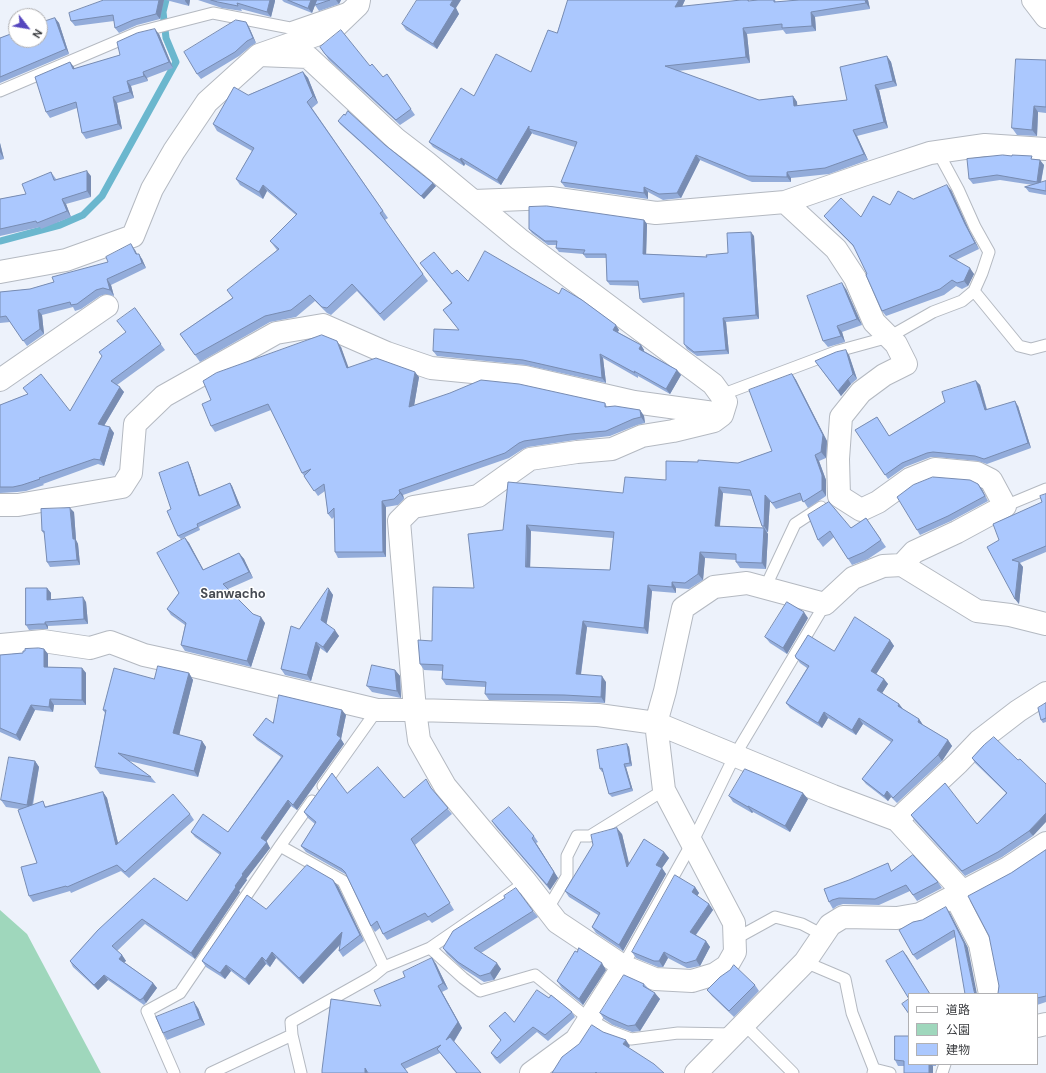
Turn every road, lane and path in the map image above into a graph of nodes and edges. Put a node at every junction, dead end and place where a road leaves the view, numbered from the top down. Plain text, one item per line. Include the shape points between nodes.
1 (1033, 0) edge
2 (358, 2) edge
3 (1046, 17) edge
4 (259, 55) junction
5 (0, 91) edge
6 (1046, 149) edge
7 (938, 152) junction
8 (474, 201) junction
9 (785, 202) junction
10 (0, 272) edge
11 (974, 291) junction
12 (107, 306) dead end
13 (889, 337) junction
14 (1046, 345) edge
15 (0, 380) edge
16 (721, 405) junction
17 (1046, 489) edge
18 (839, 496) junction
19 (0, 505) edge
20 (1005, 506) junction
21 (902, 565) junction
22 (765, 588) junction
23 (825, 604) junction
24 (1046, 624) edge
25 (0, 646) edge
26 (1046, 693) edge
27 (377, 710) junction
28 (415, 710) junction
29 (656, 723) junction
30 (735, 755) junction
31 (664, 790) junction
32 (897, 820) junction
33 (1046, 842) edge
34 (692, 843) junction
35 (280, 846) junction
36 (526, 882) junction
37 (959, 894) junction
38 (548, 910) junction
39 (823, 935) junction
40 (735, 939) junction
41 (430, 948) junction
42 (805, 962) junction
43 (623, 966) junction
44 (384, 967) junction
45 (990, 993) edge
46 (589, 1019) junction
47 (739, 1029) junction
48 (292, 1035) junction
49 (873, 1071) edge
50 (174, 1073) edge
51 (211, 1073) edge
52 (301, 1073) edge
53 (531, 1073) edge
54 (696, 1073) edge
55 (793, 1073) edge
56 (890, 1073) edge

1 - 3 street
2 - 4 street via 333,29
2 - 5 lane via 290,28 213,14 139,32
4 - 8 street via 308,57 396,139
4 - 10 street via 206,102 152,189 132,236 66,260
6 - 7 street via 985,145
7 - 9 street
7 - 11 lane via 958,189 974,227 989,252
8 - 9 street via 551,198 656,213
8 - 16 street via 519,239 713,384
9 - 13 street via 836,249 854,278 874,322
11 - 13 lane via 962,301 933,312
11 - 14 lane via 1019,346 1031,349
12 - 15 street
13 - 16 lane via 838,351
13 - 18 street via 896,344 906,364 884,375 861,392 840,417
16 - 19 street via 634,402 525,377 431,368 387,353 323,325 276,333 164,396 135,424 131,473 122,487 18,505
16 - 28 street via 714,421 642,436 612,449 530,459 478,496 413,507 399,521
17 - 20 lane
18 - 20 street via 861,510 878,502 910,479 935,469 977,473 991,480
18 - 22 lane via 795,524
20 - 21 street via 914,552
21 - 23 street via 882,566 853,578
21 - 24 street via 977,611 1010,615
22 - 23 street
22 - 29 street via 747,583 714,587 683,608
23 - 30 lane
25 - 27 street via 43,641 90,648 110,642 144,655
26 - 32 street via 1018,710 979,741
27 - 28 street
27 - 35 lane
28 - 29 street via 598,715
28 - 36 street via 419,740 445,786
29 - 30 street
29 - 31 street
30 - 32 street
30 - 34 lane
31 - 34 street
31 - 38 lane via 590,836 577,836 567,856 566,876
32 - 37 street
33 - 37 street via 1008,868
34 - 40 street via 734,923
34 - 43 lane
35 - 44 lane via 343,881
35 - 50 lane via 180,993 147,1011
36 - 38 street
36 - 41 lane
37 - 39 street via 920,914 897,918 842,916 830,925
37 - 45 street via 980,944
38 - 43 street via 557,922
39 - 40 lane via 802,924 775,917
39 - 42 street
40 - 43 street via 735,952 727,966 715,974 692,981 655,979
41 - 44 lane
41 - 46 lane via 480,991 535,976
42 - 47 street
42 - 49 lane via 846,979 852,1012
43 - 46 street
44 - 48 lane via 373,976 291,1022
46 - 47 lane via 631,1039
46 - 53 street via 576,1040
47 - 54 street
47 - 55 lane
48 - 51 lane
48 - 52 lane
49 - 56 lane

